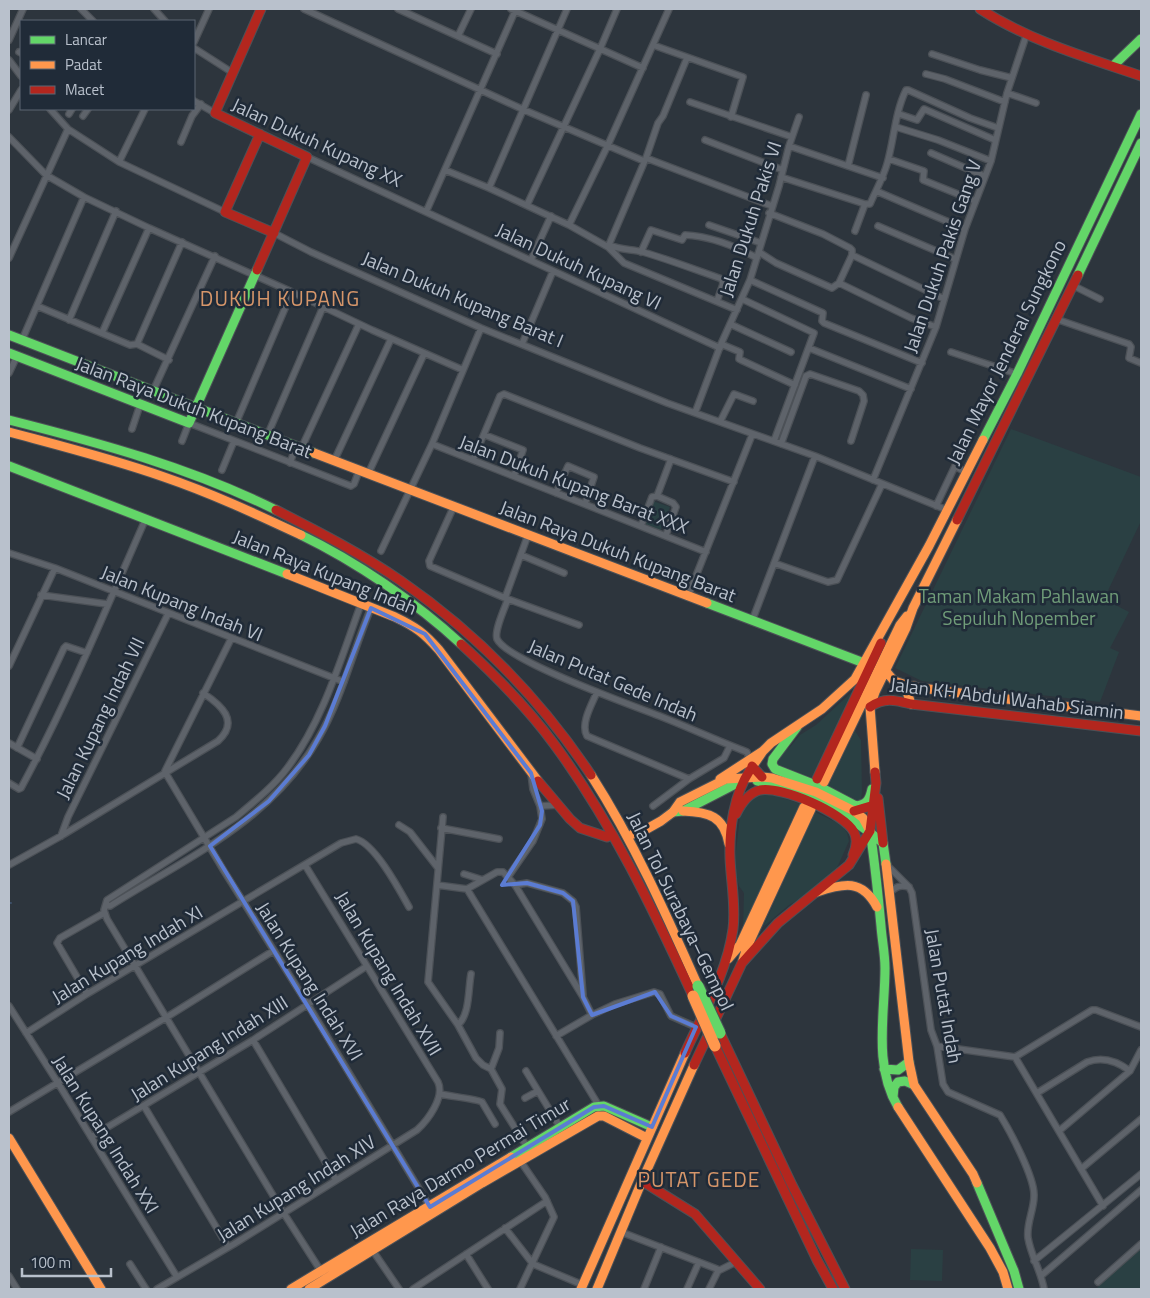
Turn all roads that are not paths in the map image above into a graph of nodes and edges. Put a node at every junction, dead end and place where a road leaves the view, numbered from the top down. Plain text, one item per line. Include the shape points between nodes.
1 (23, 9) edge
2 (81, 9) edge
3 (209, 9) edge
4 (261, 9) edge
5 (304, 9) edge
6 (398, 9) edge
7 (471, 9) edge
8 (514, 9) edge
9 (567, 9) edge
10 (617, 9) edge
11 (669, 9) edge
12 (980, 9) edge
13 (89, 20) edge
14 (18, 27) edge
15 (558, 29) junction
16 (458, 36) junction
17 (1026, 36) junction
18 (1141, 39) edge
19 (9, 40) edge
20 (195, 40) edge
21 (653, 45) junction
22 (600, 48) junction
23 (195, 49) edge
24 (497, 54) junction
25 (932, 54) dead end
26 (687, 58) junction
27 (9, 60) edge
28 (1113, 66) junction
29 (643, 68) junction
30 (233, 73) junction
31 (926, 74) dead end
32 (20, 75) edge
33 (1141, 76) edge
34 (1012, 78) junction
35 (480, 90) junction
36 (20, 92) edge
37 (1007, 93) junction
38 (866, 96) dead end
39 (195, 101) edge
40 (690, 102) dead end
41 (1005, 102) junction
42 (1036, 103) dead end
43 (201, 104) junction
44 (522, 109) junction
45 (9, 110) edge
46 (51, 110) edge
47 (87, 110) edge
48 (143, 110) edge
49 (215, 113) junction
50 (899, 114) junction
51 (1141, 114) edge
52 (84, 116) dead end
53 (731, 117) junction
54 (799, 117) dead end
55 (564, 127) junction
56 (896, 127) junction
57 (998, 128) junction
58 (68, 129) junction
59 (260, 134) junction
60 (792, 137) junction
61 (705, 140) dead end
62 (995, 140) junction
63 (10, 141) edge
64 (181, 142) dead end
65 (1141, 142) edge
66 (789, 146) junction
67 (607, 147) junction
68 (931, 153) dead end
69 (307, 157) junction
70 (889, 159) junction
71 (645, 160) junction
72 (991, 161) junction
73 (119, 162) junction
74 (848, 166) junction
75 (445, 170) junction
76 (783, 170) junction
77 (46, 175) junction
78 (984, 176) junction
79 (781, 177) junction
80 (883, 178) junction
81 (489, 188) junction
82 (876, 191) junction
83 (84, 197) junction
84 (975, 201) junction
85 (865, 204) junction
86 (527, 205) junction
87 (772, 206) junction
88 (116, 212) junction
89 (225, 212) junction
90 (426, 212) junction
91 (770, 213) junction
92 (551, 216) junction
93 (569, 225) junction
94 (709, 225) dead end
95 (878, 226) dead end
96 (149, 228) junction
97 (965, 229) junction
98 (855, 231) dead end
99 (274, 234) junction
100 (182, 242) junction
101 (761, 243) junction
102 (608, 246) junction
103 (641, 252) junction
104 (852, 252) junction
105 (758, 255) junction
106 (215, 256) junction
107 (9, 258) edge
108 (955, 259) junction
109 (531, 260) junction
110 (553, 271) junction
111 (256, 276) junction
112 (750, 280) junction
113 (839, 284) junction
114 (1072, 285) junction
115 (292, 292) junction
116 (742, 299) junction
117 (944, 299) junction
118 (1100, 299) dead end
119 (717, 301) junction
120 (37, 306) junction
121 (323, 307) junction
122 (737, 310) junction
123 (1056, 319) junction
124 (69, 320) junction
125 (359, 324) junction
126 (730, 324) junction
127 (936, 327) junction
128 (481, 328) junction
129 (102, 333) junction
130 (9, 335) edge
131 (392, 339) junction
132 (22, 340) junction
133 (137, 344) junction
134 (522, 344) junction
135 (720, 346) junction
136 (809, 348) junction
137 (791, 352) dead end
138 (951, 352) dead end
139 (424, 354) junction
140 (13, 355) edge
141 (169, 360) junction
142 (922, 363) junction
143 (1141, 363) edge
144 (463, 370) junction
145 (9, 372) edge
146 (104, 373) junction
147 (1021, 375) junction
148 (795, 385) junction
149 (97, 388) junction
150 (911, 389) junction
151 (153, 391) junction
152 (753, 401) dead end
153 (140, 405) junction
154 (196, 407) junction
155 (695, 413) junction
156 (9, 420) edge
157 (189, 422) junction
158 (720, 422) junction
159 (236, 423) junction
160 (132, 429) dead end
161 (9, 432) edge
162 (485, 435) junction
163 (752, 435) junction
164 (267, 436) junction
165 (182, 441) dead end
166 (234, 441) junction
167 (774, 441) junction
168 (851, 441) dead end
169 (432, 444) junction
170 (781, 444) junction
171 (298, 448) junction
172 (815, 456) junction
173 (671, 459) junction
174 (473, 460) junction
175 (334, 461) junction
176 (290, 463) junction
177 (9, 466) edge
178 (222, 470) dead end
179 (364, 472) junction
180 (967, 472) junction
181 (514, 476) junction
182 (873, 480) junction
183 (734, 482) junction
184 (882, 484) junction
185 (410, 489) junction
186 (556, 492) junction
187 (657, 496) junction
188 (585, 504) junction
189 (454, 506) junction
190 (936, 506) junction
191 (947, 510) junction
192 (146, 518) junction
193 (641, 526) junction
194 (528, 535) junction
195 (666, 536) junction
196 (381, 551) dead end
197 (706, 552) junction
198 (9, 553) edge
199 (521, 555) junction
200 (774, 563) junction
201 (55, 568) junction
202 (564, 573) dead end
203 (114, 592) junction
204 (42, 596) junction
205 (688, 596) junction
206 (506, 598) junction
207 (107, 604) junction
208 (897, 604) junction
209 (366, 606) junction
210 (913, 608) junction
211 (168, 614) junction
212 (752, 621) junction
213 (579, 625) dead end
214 (231, 639) junction
215 (87, 653) junction
216 (864, 663) junction
217 (9, 666) edge
218 (885, 670) junction
219 (333, 678) junction
220 (344, 682) junction
221 (914, 686) junction
222 (597, 692) junction
223 (203, 693) junction
224 (911, 704) junction
225 (1059, 705) junction
226 (870, 708) junction
227 (1141, 716) edge
228 (1056, 721) junction
229 (799, 724) junction
230 (1141, 731) edge
231 (9, 743) edge
232 (730, 746) junction
233 (17, 748) junction
234 (37, 759) junction
235 (751, 762) junction
236 (874, 764) junction
237 (285, 771) junction
238 (165, 772) junction
239 (531, 773) junction
240 (762, 777) junction
241 (291, 778) junction
242 (745, 778) junction
243 (688, 779) junction
244 (9, 783) edge
245 (876, 783) junction
246 (708, 787) junction
247 (558, 805) junction
248 (874, 805) junction
249 (540, 806) junction
250 (653, 806) dead end
251 (854, 811) junction
252 (678, 812) junction
253 (442, 817) dead end
254 (733, 820) junction
255 (400, 825) dead end
256 (441, 828) junction
257 (870, 831) junction
258 (633, 834) dead end
259 (61, 836) junction
260 (607, 837) dead end
261 (205, 838) junction
262 (499, 839) dead end
263 (883, 844) junction
264 (210, 846) junction
265 (730, 857) junction
266 (173, 858) junction
267 (886, 864) junction
268 (9, 865) edge
269 (177, 865) junction
270 (305, 865) junction
271 (438, 868) junction
272 (844, 869) junction
273 (464, 874) dead end
274 (146, 875) junction
275 (508, 877) junction
276 (483, 880) junction
277 (150, 881) junction
278 (436, 885) junction
279 (515, 885) junction
280 (909, 887) junction
281 (467, 889) junction
282 (817, 892) junction
283 (889, 894) junction
284 (243, 902) junction
285 (106, 905) junction
286 (409, 907) dead end
287 (104, 912) junction
288 (881, 923) junction
289 (273, 951) junction
290 (727, 959) junction
291 (742, 963) junction
292 (134, 966) junction
293 (367, 966) junction
294 (471, 974) dead end
295 (696, 991) junction
296 (87, 994) junction
297 (583, 997) junction
298 (308, 1004) junction
299 (9, 1006) edge
300 (592, 1015) junction
301 (167, 1017) junction
302 (458, 1025) junction
303 (696, 1027) junction
304 (1141, 1027) edge
305 (26, 1033) junction
306 (500, 1034) dead end
307 (556, 1036) junction
308 (253, 1040) junction
309 (937, 1046) junction
310 (1141, 1050) edge
311 (1014, 1057) junction
312 (909, 1062) junction
313 (491, 1069) junction
314 (884, 1069) junction
315 (200, 1071) junction
316 (526, 1071) dead end
317 (1130, 1072) junction
318 (58, 1083) junction
319 (914, 1086) junction
320 (538, 1091) junction
321 (1037, 1093) junction
322 (439, 1097) junction
323 (525, 1098) dead end
324 (893, 1099) junction
325 (144, 1106) junction
326 (599, 1106) junction
327 (9, 1112) edge
328 (1141, 1119) edge
329 (496, 1124) dead end
330 (560, 1127) junction
331 (1059, 1131) junction
332 (649, 1132) junction
333 (91, 1137) junction
334 (9, 1138) edge
335 (392, 1146) junction
336 (528, 1147) junction
337 (518, 1157) junction
338 (1081, 1169) junction
339 (1141, 1174) edge
340 (336, 1180) junction
341 (642, 1181) junction
342 (1141, 1190) edge
343 (547, 1201) junction
344 (1103, 1206) junction
345 (432, 1210) junction
346 (283, 1212) junction
347 (505, 1228) junction
348 (621, 1232) junction
349 (1141, 1244) edge
350 (228, 1247) junction
351 (661, 1247) junction
352 (368, 1250) junction
353 (466, 1254) junction
354 (1034, 1261) junction
355 (700, 1262) junction
356 (736, 1262) junction
357 (130, 1264) dead end
358 (533, 1264) junction
359 (718, 1271) junction
360 (323, 1275) junction
361 (1042, 1275) junction
362 (9, 1276) edge
363 (177, 1277) junction
364 (423, 1282) junction
365 (1098, 1282) dead end
366 (582, 1287) edge
367 (842, 1288) edge
368 (17, 1289) edge
369 (101, 1289) edge
370 (146, 1289) edge
371 (157, 1289) edge
372 (291, 1289) edge
373 (309, 1289) edge
374 (399, 1289) edge
375 (413, 1289) edge
376 (428, 1289) edge
377 (488, 1289) edge
378 (520, 1289) edge
379 (597, 1289) edge
380 (644, 1289) edge
381 (687, 1289) edge
382 (709, 1289) edge
383 (760, 1289) edge
384 (1008, 1289) edge
385 (1019, 1289) edge
386 (1044, 1289) edge

1 - 14 street
2 - 13 street
3 - 20 street
4 - 30 main road, Jalan Dukuh Kupang XX
5 - 35 street
6 - 16 street
7 - 16 street
8 - 15 street
8 - 24 street
9 - 15 street
10 - 22 street
11 - 21 street
12 - 17 main road
14 - 19 street
15 - 22 street
15 - 44 street
16 - 24 street
17 - 28 main road
17 - 34 street, Jalan Dukuh Pakis Gang V
18 - 28 main road
21 - 26 street
21 - 29 street
22 - 29 street
22 - 55 street
23 - 30 street
24 - 35 street
25 - 34 street
26 - 53 street via 743,78
26 - 71 street
27 - 32 street
28 - 33 main road
29 - 67 street
30 - 49 main road, Jalan Dukuh Kupang XX
31 - 41 street
34 - 37 street, Jalan Dukuh Pakis Gang V
35 - 44 street
35 - 75 street
36 - 45 street
37 - 41 street, Jalan Dukuh Pakis Gang V
37 - 42 street
38 - 74 street
39 - 43 street
40 - 53 street
41 - 57 street, Jalan Dukuh Pakis Gang V
43 - 49 street
43 - 64 street
44 - 55 street
44 - 81 street
46 - 58 street, Jalan Dukuh Kupang Barat I
47 - 52 street
48 - 73 street
49 - 59 main road, Jalan Dukuh Kupang XX
50 - 56 street
50 - 57 street via 906,90
50 - 62 street via 917,120 924,109
51 - 147 main road, Jalan Mayor Jenderal Sungkono
53 - 60 street
54 - 60 street, Jalan Dukuh Pakis VI
55 - 67 street
55 - 86 street
56 - 70 street
56 - 72 street
57 - 62 street, Jalan Dukuh Pakis Gang V
58 - 73 street, Jalan Dukuh Kupang Barat I
58 - 77 street
59 - 69 main road, Jalan Dukuh Kupang XX
59 - 89 main road
60 - 66 street, Jalan Dukuh Pakis VI
61 - 76 street
62 - 72 street, Jalan Dukuh Pakis Gang V
63 - 77 street
65 - 114 main road, Jalan Mayor Jenderal Sungkono
66 - 74 street
66 - 76 street, Jalan Dukuh Pakis VI
67 - 71 street
67 - 93 street
68 - 78 street
69 - 90 street, Jalan Dukuh Kupang XX
69 - 99 main road
70 - 80 street
70 - 84 street via 924,171 923,180
71 - 87 street
71 - 102 street
72 - 78 street, Jalan Dukuh Pakis Gang V
73 - 89 street, Jalan Dukuh Kupang Barat I
74 - 80 street
75 - 81 street
75 - 90 street
76 - 79 street, Jalan Dukuh Pakis VI
77 - 83 street
77 - 107 street
78 - 84 street, Jalan Dukuh Pakis Gang V
79 - 85 street
79 - 87 street, Jalan Dukuh Pakis VI
80 - 82 street
81 - 86 street
82 - 85 street via 870,204
82 - 97 street
83 - 88 street
83 - 120 street
84 - 97 street, Jalan Dukuh Pakis Gang V
85 - 98 street
86 - 92 street
87 - 91 street, Jalan Dukuh Pakis VI
88 - 96 street
88 - 124 street
89 - 99 main road, Jalan Dukuh Kupang Barat I
90 - 109 street, Jalan Dukuh Kupang VI
91 - 101 street, Jalan Dukuh Pakis VI
91 - 104 street via 823,234
92 - 93 street
92 - 109 street
93 - 102 street
94 - 101 street
95 - 108 street
96 - 100 street
96 - 129 street
97 - 108 street, Jalan Dukuh Pakis Gang V
99 - 111 main road
99 - 128 street, Jalan Dukuh Kupang Barat I
100 - 106 street
100 - 133 street
101 - 105 street, Jalan Dukuh Pakis VI
102 - 103 street
102 - 119 street via 624,263
103 - 105 street via 651,230 682,240 685,235 702,236
103 - 119 street via 722,280
104 - 113 street
104 - 117 street
105 - 112 street, Jalan Dukuh Pakis VI
105 - 113 street via 832,288
106 - 111 street
106 - 141 street
108 - 117 street, Jalan Dukuh Pakis Gang V
109 - 110 street, Jalan Dukuh Kupang VI
110 - 134 street
110 - 135 street, Jalan Dukuh Kupang VI
111 - 115 street
111 - 154 main road
112 - 116 street, Jalan Dukuh Pakis VI
112 - 142 street via 824,314 822,322
113 - 127 street
114 - 118 street
114 - 123 main road, Jalan Mayor Jenderal Sungkono
115 - 121 street
115 - 159 street
116 - 122 street, Jalan Dukuh Pakis VI
116 - 136 street via 813,332
117 - 127 street, Jalan Dukuh Pakis Gang V
119 - 122 street
120 - 124 street
120 - 132 street
121 - 125 street
121 - 164 street
122 - 126 street, Jalan Dukuh Pakis VI
123 - 143 street via 1130,344 1130,358
123 - 147 main road, Jalan Mayor Jenderal Sungkono
124 - 129 street
125 - 131 street
125 - 171 street
126 - 135 street, Jalan Dukuh Pakis VI
126 - 137 street
127 - 142 street, Jalan Dukuh Pakis Gang V
128 - 134 street, Jalan Dukuh Kupang Barat I
128 - 144 street
129 - 133 street
130 - 132 main road, Jalan Raya Dukuh Kupang Barat
131 - 139 street
131 - 175 street
132 - 146 main road, Jalan Raya Dukuh Kupang Barat
133 - 141 street
134 - 155 street, Jalan Dukuh Kupang Barat I
135 - 148 street, Jalan Dukuh Kupang VI via 740,352 739,359
135 - 155 street, Jalan Dukuh Pakis VI
136 - 148 street
136 - 150 street
138 - 147 street
139 - 144 street
139 - 179 street
140 - 145 street
140 - 149 main road, Jalan Raya Dukuh Kupang Barat
141 - 151 street
142 - 150 street, Jalan Dukuh Pakis Gang V
144 - 169 street
146 - 149 main road
146 - 151 main road, Jalan Raya Dukuh Kupang Barat
147 - 180 main road, Jalan Mayor Jenderal Sungkono
147 - 210 main road, Jalan Mayor Jenderal Sungkono
148 - 167 street
149 - 153 main road, Jalan Raya Dukuh Kupang Barat
150 - 182 street, Jalan Dukuh Pakis Gang V
151 - 154 main road, Jalan Raya Dukuh Kupang Barat
152 - 158 street via 734,394
153 - 157 main road, Jalan Raya Dukuh Kupang Barat
153 - 160 street
154 - 157 main road
154 - 159 main road, Jalan Raya Dukuh Kupang Barat
155 - 158 street, Jalan Dukuh Kupang Barat I
156 - 295 main road, Jalan Tol Surabaya–Gempol via 100,443 232,490 311,526 356,551 453,620 529,694 580,760 639,857
157 - 165 street
157 - 166 street, Jalan Raya Dukuh Kupang Barat
158 - 163 street, Jalan Dukuh Kupang Barat I
159 - 164 main road, Jalan Raya Dukuh Kupang Barat
161 - 295 main road, Jalan Tol Surabaya–Gempol via 118,461 227,499 355,564 452,634 531,714 571,767 612,833
162 - 173 street via 500,396 504,394
162 - 174 street
162 - 181 street via 523,450
163 - 167 street, Jalan Dukuh Kupang Barat I
163 - 183 street
164 - 171 main road, Jalan Raya Dukuh Kupang Barat
166 - 176 street, Jalan Raya Dukuh Kupang Barat
166 - 178 street
167 - 170 street, Jalan Dukuh Kupang Barat I
168 - 170 street via 864,402 863,395 810,374 806,376
169 - 174 street, Jalan Dukuh Kupang Barat XXX
169 - 185 street
170 - 172 street, Jalan Dukuh Kupang Barat I
171 - 175 main road, Jalan Raya Dukuh Kupang Barat
171 - 176 street
172 - 182 street, Jalan Dukuh Kupang Barat I
172 - 200 street
173 - 183 street
173 - 187 street
174 - 181 street, Jalan Dukuh Kupang Barat XXX
175 - 179 main road, Jalan Raya Dukuh Kupang Barat
176 - 179 street, Jalan Raya Dukuh Kupang Barat via 351,486
177 - 192 main road, Jalan Raya Kupang Indah
179 - 185 main road, Jalan Raya Dukuh Kupang Barat
180 - 190 street via 955,466
180 - 191 main road, Jalan Mayor Jenderal Sungkono
181 - 186 street, Jalan Dukuh Kupang Barat XXX
182 - 184 street, Jalan Dukuh Kupang Barat I
183 - 197 street
184 - 190 street, Jalan Dukuh Kupang Barat I
184 - 200 street via 838,580 828,582
185 - 189 main road, Jalan Raya Dukuh Kupang Barat
185 - 196 street
186 - 188 street, Jalan Dukuh Kupang Barat XXX
186 - 188 street via 568,466 594,477
187 - 193 street via 652,497
187 - 195 street via 676,507
188 - 193 street, Jalan Dukuh Kupang Barat XXX
189 - 194 main road, Jalan Raya Dukuh Kupang Barat
189 - 206 street via 429,561 430,566
190 - 191 street, Jalan Dukuh Kupang Barat I
191 - 208 main road, Jalan Mayor Jenderal Sungkono
192 - 203 street
192 - 209 main road, Jalan Raya Kupang Indah
193 - 195 street, Jalan Dukuh Kupang Barat XXX
194 - 199 street, Jalan Putat Gede Indah
194 - 205 main road, Jalan Raya Dukuh Kupang Barat
195 - 197 street, Jalan Dukuh Kupang Barat XXX
197 - 205 street
198 - 201 street, Jalan Kupang Indah VI
199 - 202 street
199 - 206 street, Jalan Putat Gede Indah
200 - 212 street
201 - 203 street, Jalan Kupang Indah VI
201 - 204 street
203 - 207 street
203 - 211 street, Jalan Kupang Indah VI
204 - 207 street
204 - 217 street
205 - 212 main road, Jalan Raya Dukuh Kupang Barat
206 - 213 street
206 - 222 street, Jalan Putat Gede Indah via 496,633 498,641 524,660
207 - 215 street
208 - 210 main road via 821,780 900,625
208 - 216 main road
209 - 219 street
209 - 220 street
209 - 239 main road, Jalan Raya Kupang Indah via 396,617 425,634
210 - 218 main road
211 - 214 street, Jalan Kupang Indah VI
211 - 259 street, Jalan Kupang Indah VII
212 - 216 main road, Jalan Raya Dukuh Kupang Barat
214 - 219 street, Jalan Kupang Indah VI
214 - 223 street
215 - 233 street via 64,648
215 - 234 street
216 - 229 main road via 847,688
218 - 221 main road, Jalan KH Abdul Wahab Siamin via 895,682
218 - 226 main road
219 - 220 street, Jalan Kupang Indah VI
219 - 237 street via 314,725
220 - 241 street via 319,738
221 - 224 main road via 908,695
221 - 225 main road, Jalan KH Abdul Wahab Siamin
222 - 232 street, Jalan Putat Gede Indah
222 - 243 street via 586,720 586,736
223 - 238 street
223 - 238 street via 223,708 228,724 225,733
224 - 226 main road, Jalan KH Abdul Wahab Siamin via 887,699
224 - 228 main road, Jalan KH Abdul Wahab Siamin
225 - 227 main road, Jalan KH Abdul Wahab Siamin
225 - 228 main road
226 - 236 main road
228 - 230 main road, Jalan KH Abdul Wahab Siamin
229 - 235 main road
229 - 236 main road via 773,759 773,767 779,771 860,806 871,797
231 - 233 street
232 - 235 street, Jalan Putat Gede Indah via 747,752
232 - 243 street via 724,758
233 - 234 street
234 - 244 street via 21,788
235 - 240 main road
235 - 242 main road
235 - 246 main road
236 - 245 main road
237 - 241 street
237 - 261 street via 236,817
238 - 259 street
238 - 261 street, Jalan Kupang Indah XVI
239 - 247 main road, Jalan Raya Kupang Indah
239 - 249 street
240 - 242 main road
240 - 251 main road via 810,790
241 - 264 street via 269,801
242 - 246 main road via 726,779
242 - 252 main road
242 - 254 main road via 735,803
242 - 257 main road via 813,798
243 - 250 street
245 - 248 main road
245 - 263 main road
246 - 252 main road via 680,802
247 - 249 street
247 - 260 main road, Jalan Raya Kupang Indah via 580,828
248 - 251 main road
248 - 257 main road
249 - 275 street via 542,819 537,833
251 - 257 main road via 863,818
252 - 258 main road
252 - 265 main road via 701,811 718,820 728,835
253 - 256 street
254 - 265 main road
254 - 272 main road via 747,797 762,789 779,791 810,804 839,818 854,832 855,850
255 - 271 street via 410,832
256 - 262 street
256 - 271 street
257 - 263 main road
257 - 272 main road
257 - 288 main road
259 - 268 street
261 - 264 street, Jalan Kupang Indah XVI
261 - 266 street
263 - 267 main road
264 - 269 street
264 - 284 street, Jalan Kupang Indah XVI
265 - 290 main road via 735,901
266 - 269 street
266 - 274 street
267 - 280 street
267 - 283 main road
269 - 277 street
270 - 284 street, Jalan Kupang Indah XI
270 - 286 street, Jalan Kupang Indah XI via 339,844 356,839 376,856
270 - 293 street, Jalan Kupang Indah XVII
271 - 278 street
272 - 282 main road
273 - 276 street
274 - 277 street
274 - 285 street via 107,900
275 - 276 street via 499,871
275 - 279 street
276 - 281 street
277 - 285 street via 110,906
278 - 281 street
278 - 302 street via 428,982
279 - 297 street
279 - 297 street via 527,883 563,893 573,901
280 - 283 street via 896,886
280 - 309 street, Jalan Putat Indah via 931,1030
281 - 307 street
282 - 288 main road via 836,884 860,887 872,896
282 - 291 main road via 778,923
283 - 312 main road
284 - 289 street, Jalan Kupang Indah XVI
284 - 292 street, Jalan Kupang Indah XI
285 - 287 street
287 - 292 street
287 - 296 street via 60,938 57,943
288 - 314 main road
289 - 298 street, Jalan Kupang Indah XVI
289 - 301 street
290 - 291 main road via 740,945 807,808
290 - 303 main road
291 - 341 main road
292 - 296 street, Jalan Kupang Indah XI
292 - 301 street
293 - 298 street, Jalan Kupang Indah XIII
293 - 322 street, Jalan Kupang Indah XVII via 438,1082
294 - 302 street via 466,1012
295 - 367 main road, Jalan Tol Surabaya–Gempol, bridge via 720,1033
295 - 367 main road, Jalan Tol Surabaya–Gempol, bridge via 714,1046 813,1252
296 - 305 street, Jalan Kupang Indah XI
297 - 300 street
298 - 308 street, Jalan Kupang Indah XIII
298 - 335 street, Jalan Kupang Indah XVI
299 - 305 street, Jalan Kupang Indah XXI
300 - 303 street via 655,992 660,994 671,1016
300 - 307 street
301 - 315 street
301 - 318 street
302 - 313 street via 476,1058
303 - 332 main road
304 - 311 street via 1092,1010
305 - 318 street, Jalan Kupang Indah XXI
306 - 313 street
307 - 326 street
308 - 315 street, Jalan Kupang Indah XIII
308 - 340 street
309 - 311 street
309 - 354 street, Jalan Putat Indah via 943,1084 948,1092 1000,1114 1030,1174 1035,1192 1028,1234
310 - 317 street
311 - 321 street
312 - 314 main road via 896,1072
312 - 319 main road
313 - 336 street via 502,1089 500,1104
314 - 324 main road
315 - 325 street, Jalan Kupang Indah XIII
315 - 346 street
316 - 320 street
317 - 321 street via 1113,1061 1095,1059
317 - 331 street
318 - 327 street
318 - 333 street, Jalan Kupang Indah XXI
319 - 324 main road via 904,1080 896,1083
319 - 385 main road via 973,1174
320 - 323 street
320 - 330 street
321 - 331 street
322 - 329 street via 478,1100
322 - 335 street, Jalan Kupang Indah XIV via 422,1126
324 - 384 main road via 990,1248
325 - 333 street, Jalan Kupang Indah XIII
325 - 350 street
326 - 330 main road, Jalan Raya Darmo Permai Timur
326 - 332 main road, Jalan Raya Darmo Permai Timur
328 - 338 street
330 - 336 main road, Jalan Raya Darmo Permai Timur
331 - 338 street
332 - 337 main road, Jalan Raya Darmo Permai Timur via 600,1115
332 - 366 main road
333 - 363 street, Jalan Kupang Indah XXI
334 - 369 main road
335 - 340 street, Jalan Kupang Indah XIV
335 - 345 street, Jalan Kupang Indah XVI
336 - 337 main road, Jalan Raya Darmo Permai Timur
337 - 343 street
337 - 345 main road, Jalan Raya Darmo Permai Timur
338 - 344 street
339 - 344 street
340 - 346 street, Jalan Kupang Indah XIV
341 - 348 main road
341 - 356 main road via 694,1214
342 - 361 street
343 - 347 street
343 - 358 street via 554,1218
344 - 354 street
345 - 352 main road, Jalan Raya Darmo Permai Timur
346 - 350 street, Jalan Kupang Indah XIV
346 - 360 street
347 - 353 street
347 - 358 street
348 - 351 street
348 - 379 main road
349 - 365 street
350 - 363 street, Jalan Kupang Indah XIV
351 - 355 street
351 - 380 street
352 - 360 main road, Jalan Raya Darmo Permai Timur
352 - 374 street
353 - 364 street
353 - 377 street
354 - 361 street, Jalan Putat Indah
355 - 359 street
355 - 381 street
356 - 359 street
356 - 383 main road
357 - 370 street
358 - 366 street
358 - 378 street
359 - 382 street
360 - 372 main road, Jalan Raya Darmo Permai Timur
360 - 373 main road, Jalan Raya Darmo Permai Timur
361 - 386 street
362 - 368 street
363 - 371 street, Jalan Kupang Indah XIV
364 - 375 street
364 - 376 street

